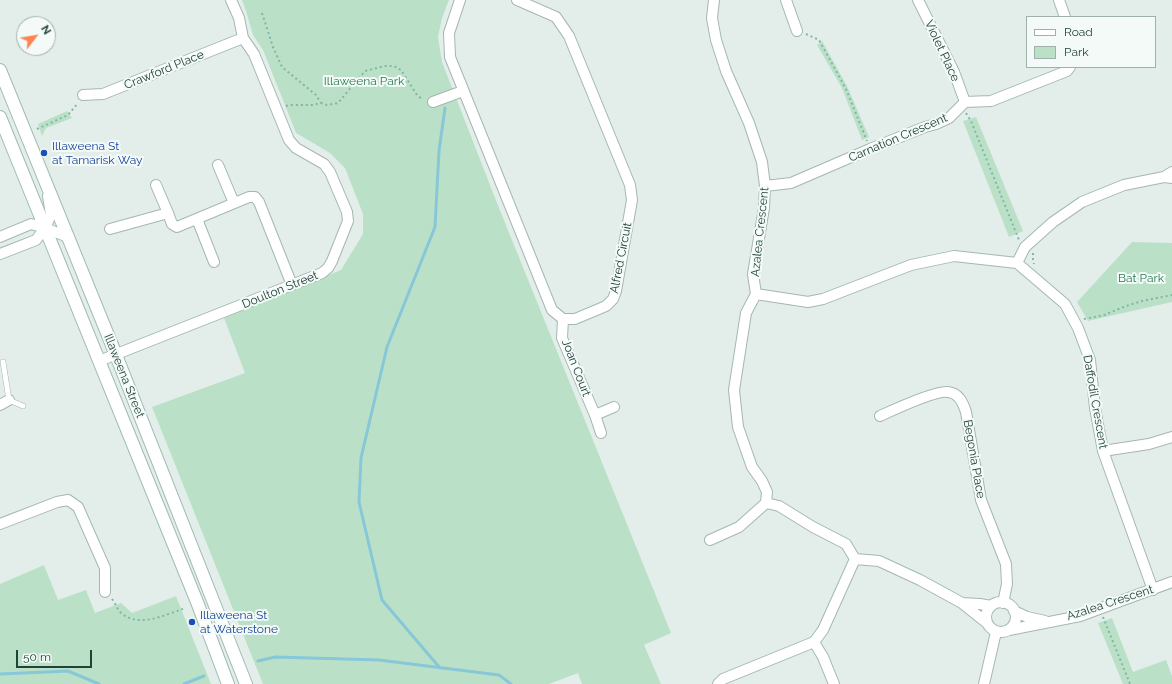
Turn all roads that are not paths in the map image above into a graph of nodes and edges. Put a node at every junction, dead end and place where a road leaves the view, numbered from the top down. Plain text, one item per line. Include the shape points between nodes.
1 (231, 0) edge
2 (460, 0) edge
3 (517, 0) edge
4 (714, 0) edge
5 (786, 0) edge
6 (918, 0) edge
7 (1059, 0) edge
8 (1065, 16) edge
9 (797, 31) road end
10 (243, 38) junction
11 (1069, 68) edge
12 (0, 70) edge
13 (463, 91) junction
14 (82, 95) road end
15 (964, 102) junction
16 (431, 103) road end
17 (0, 117) edge
18 (218, 165) dead end
19 (1169, 176) edge
20 (47, 184) junction
21 (156, 185) dead end
22 (765, 186) junction
23 (234, 203) junction
24 (37, 207) junction
25 (168, 213) junction
26 (197, 219) junction
27 (30, 225) junction
28 (45, 228) junction
29 (110, 229) dead end
30 (68, 237) junction
31 (0, 238) edge
32 (36, 240) junction
33 (55, 252) junction
34 (0, 254) edge
35 (214, 262) dead end
36 (1017, 263) junction
37 (292, 285) junction
38 (756, 294) junction
39 (562, 319) junction
40 (116, 355) junction
41 (99, 361) junction
42 (4, 362) dead end
43 (9, 400) junction
44 (0, 405) edge
45 (23, 406) dead end
46 (614, 407) dead end
47 (594, 415) junction
48 (880, 416) dead end
49 (601, 433) dead end
50 (1172, 437) edge
51 (1103, 451) junction
52 (766, 503) junction
53 (0, 524) edge
54 (710, 540) dead end
55 (855, 559) junction
56 (1172, 582) edge
57 (1152, 590) junction
58 (105, 592) road end
59 (1003, 602) junction
60 (962, 603) junction
61 (991, 606) junction
62 (1014, 611) junction
63 (1047, 622) junction
64 (986, 623) junction
65 (1009, 630) junction
66 (996, 632) junction
67 (814, 642) junction
68 (228, 684) edge
69 (246, 684) edge
70 (718, 684) edge
71 (834, 684) edge
72 (984, 684) edge

1 - 10 street, Doulton Street via 239,18
2 - 13 street via 449,33 450,57
3 - 39 street, Alfred Circuit via 556,17 569,36 630,185 632,200 613,299 606,306 575,319
4 - 22 street, Azalea Crescent via 712,18 716,40 726,71 749,123 762,162
5 - 9 street
6 - 15 street, Violet Place via 954,72
7 - 8 street
10 - 14 street, Crawford Place via 103,94
10 - 37 street, Doulton Street via 254,54 289,140 296,148 324,164 347,212 348,221 328,268
11 - 15 street via 990,101
12 - 20 main road, Illaweena Street
13 - 16 street
13 - 39 street via 552,310
15 - 22 street, Carnation Crescent via 949,118 936,124 791,183
17 - 24 main road, Illaweena Street
18 - 23 street
19 - 36 street via 1124,185 1082,202 1052,222 1025,247
20 - 28 street via 51,215
20 - 30 main road, Illaweena Street
21 - 25 street
22 - 38 street, Azalea Crescent via 753,274
23 - 26 street
23 - 37 street via 249,197 255,197 259,202
24 - 27 street
24 - 28 main road, Illaweena Street
25 - 26 street via 172,224 178,226
25 - 29 street
26 - 35 street
27 - 28 street
27 - 31 street
28 - 30 street
28 - 32 street
28 - 33 main road, Illaweena Street
30 - 40 main road, Illaweena Street
32 - 33 street
32 - 34 street
33 - 41 main road, Illaweena Street
36 - 38 street via 954,256 911,265 823,299 808,302
36 - 51 street, Daffodil Crescent via 1065,304 1078,328 1090,360
37 - 40 street, Doulton Street
38 - 52 street, Azalea Crescent via 746,313 734,390 738,427 752,467 767,492
39 - 47 street, Joan Court via 562,338
40 - 41 street, Doulton Street
40 - 69 main road, Illaweena Street
41 - 68 main road, Illaweena Street
42 - 43 lane
43 - 44 street
43 - 45 lane
46 - 47 street
47 - 49 street, Joan Court
48 - 59 street, Begonia Place via 937,393 948,392 963,402 981,500 1006,564 1007,584
50 - 51 street via 1149,444
51 - 57 street, Daffodil Crescent
52 - 54 street via 739,527
52 - 55 street via 779,506 813,528 846,544
53 - 58 street via 56,502 68,500 78,507 105,568
55 - 60 street via 879,561
55 - 67 street via 823,630
56 - 57 street, Azalea Crescent
57 - 63 street, Azalea Crescent via 1080,616
59 - 61 street
59 - 62 street
60 - 61 street
60 - 64 street
61 - 64 street via 986,614
62 - 63 street, Azalea Crescent
62 - 65 street via 1014,624
63 - 65 street, Azalea Crescent
64 - 66 street
65 - 66 street
66 - 72 street
67 - 70 street via 723,679
67 - 71 street

